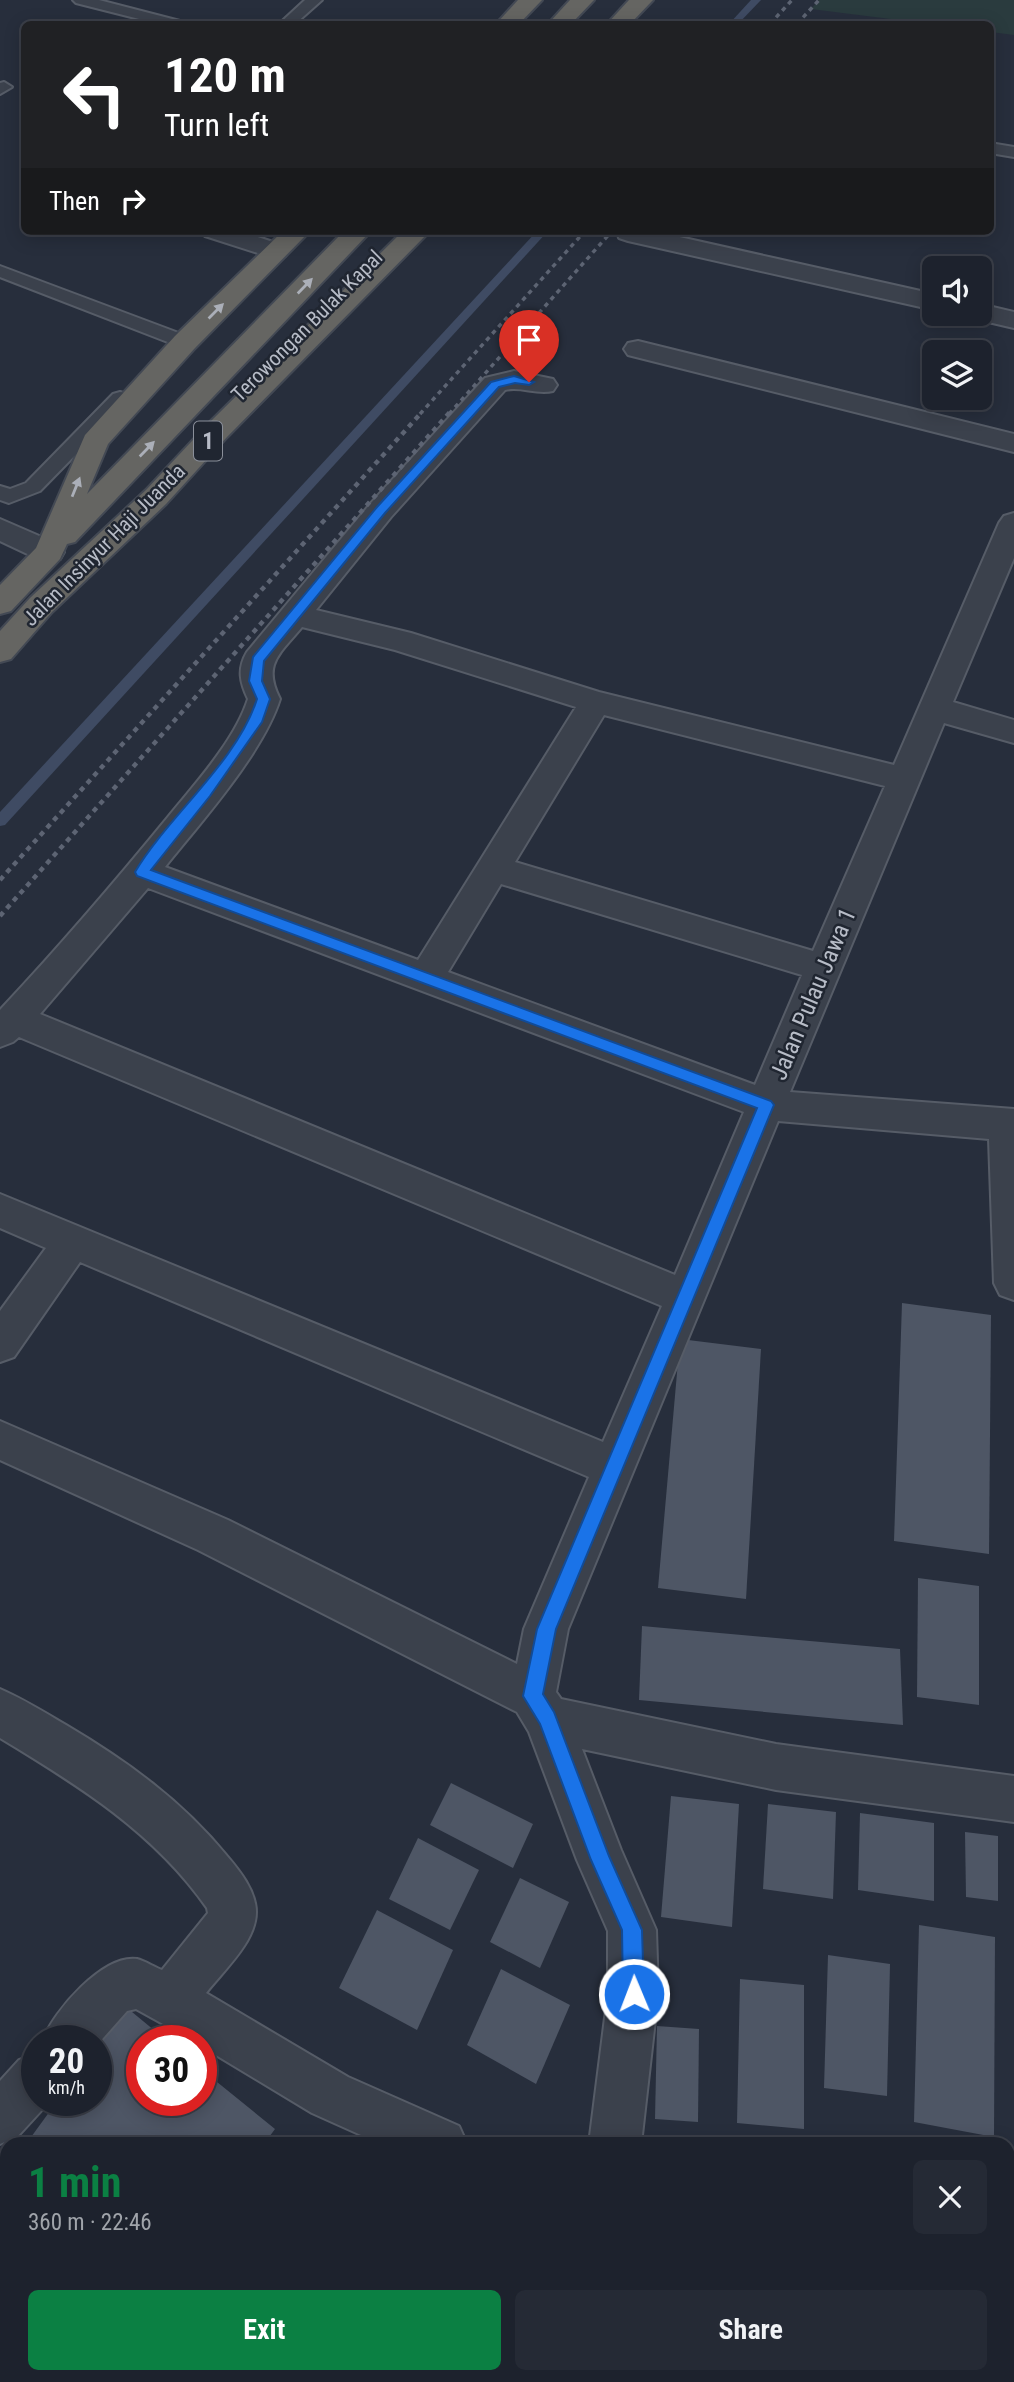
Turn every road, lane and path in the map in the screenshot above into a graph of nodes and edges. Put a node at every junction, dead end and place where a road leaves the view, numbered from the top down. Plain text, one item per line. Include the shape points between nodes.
1 (81, 0) edge
2 (314, 0) edge
3 (531, 0) edge
4 (583, 0) edge
5 (627, 0) edge
6 (642, 0) edge
7 (162, 21) edge
8 (290, 21) edge
9 (510, 21) edge
10 (562, 21) edge
11 (608, 21) edge
12 (621, 21) edge
13 (994, 149) edge
14 (1014, 152) edge
15 (226, 235) edge
16 (293, 235) edge
17 (354, 235) edge
18 (398, 235) edge
19 (413, 235) edge
20 (648, 235) edge
21 (276, 251) junction
22 (0, 271) edge
23 (922, 299) edge
24 (992, 315) edge
25 (1014, 320) edge
26 (181, 341) junction
27 (638, 349) dead end
28 (543, 385) dead end
29 (1014, 443) edge
30 (0, 492) edge
31 (1014, 523) edge
32 (0, 529) edge
33 (49, 552) junction
34 (0, 604) edge
35 (41, 606) junction
36 (295, 615) junction
37 (0, 651) edge
38 (596, 702) junction
39 (934, 708) junction
40 (1014, 732) edge
41 (904, 779) junction
42 (494, 869) junction
43 (142, 872) junction
44 (823, 968) junction
45 (425, 979) junction
46 (7, 1025) edge
47 (766, 1105) junction
48 (1011, 1125) edge
49 (0, 1211) edge
50 (72, 1242) junction
51 (1014, 1283) edge
52 (685, 1297) junction
53 (0, 1344) edge
54 (0, 1440) edge
55 (614, 1467) junction
56 (540, 1707) junction
57 (0, 1712) edge
58 (1014, 1799) edge
59 (170, 1999) junction
60 (80, 2025) edge
61 (21, 2095) edge
62 (0, 2118) edge
63 (425, 2137) edge
64 (616, 2137) edge

1 - 7 lane
2 - 8 lane
3 - 9 highway
4 - 10 highway
5 - 11 highway
6 - 12 highway
13 - 14 lane
15 - 21 street
16 - 21 highway, Jalan Insinyur Haji Juanda / 1
33 -> 17 highway, Terowongan Bulak Kapal / 1
18 - 35 highway, Terowongan Bulak Kapal / 1 via 268,364
19 - 35 highway, Jalan Insinyur Haji Juanda / 1
20 - 23 street
26 -> 21 highway, Jalan Insinyur Haji Juanda / 1
22 - 26 lane
24 - 25 street
26 - 30 lane via 33,487 9,497
33 -> 26 highway, Jalan Insinyur Haji Juanda / 1 via 95,441
27 - 29 street
28 - 36 street via 514,379 495,384 381,510
31 - 39 street, Jalan Pulau Jawa 1
32 - 33 street
33 - 34 highway, Jalan Insinyur Haji Juanda / 1
35 - 37 highway, Jalan Insinyur Haji Juanda / 1
36 - 38 street via 400,641
36 - 43 street via 258,660 255,681 264,699 258,719
38 - 41 street
38 - 42 street
39 - 40 street
39 - 41 street, Jalan Pulau Jawa 1
41 - 44 street, Jalan Pulau Jawa 1
42 - 44 street
42 - 45 street
43 - 45 street
43 - 46 street
44 - 47 street, Jalan Pulau Jawa 1
45 - 47 street
46 - 52 street
47 - 48 street
47 - 52 street, Jalan Pulau Jawa 1
48 - 51 street
49 - 50 street
50 - 53 street
50 - 55 street
52 - 55 street, Jalan Pulau Jawa 1
54 - 56 street via 213,1535
55 - 56 street, Jalan Pulau Jawa 1 via 546,1629
56 - 58 street via 775,1767
56 - 64 street via 632,1930 634,1994
57 - 59 street via 154,1811 230,1899 234,1914 228,1926
59 - 60 street via 137,1984 122,1984
59 - 63 street via 330,2095
61 - 62 street

